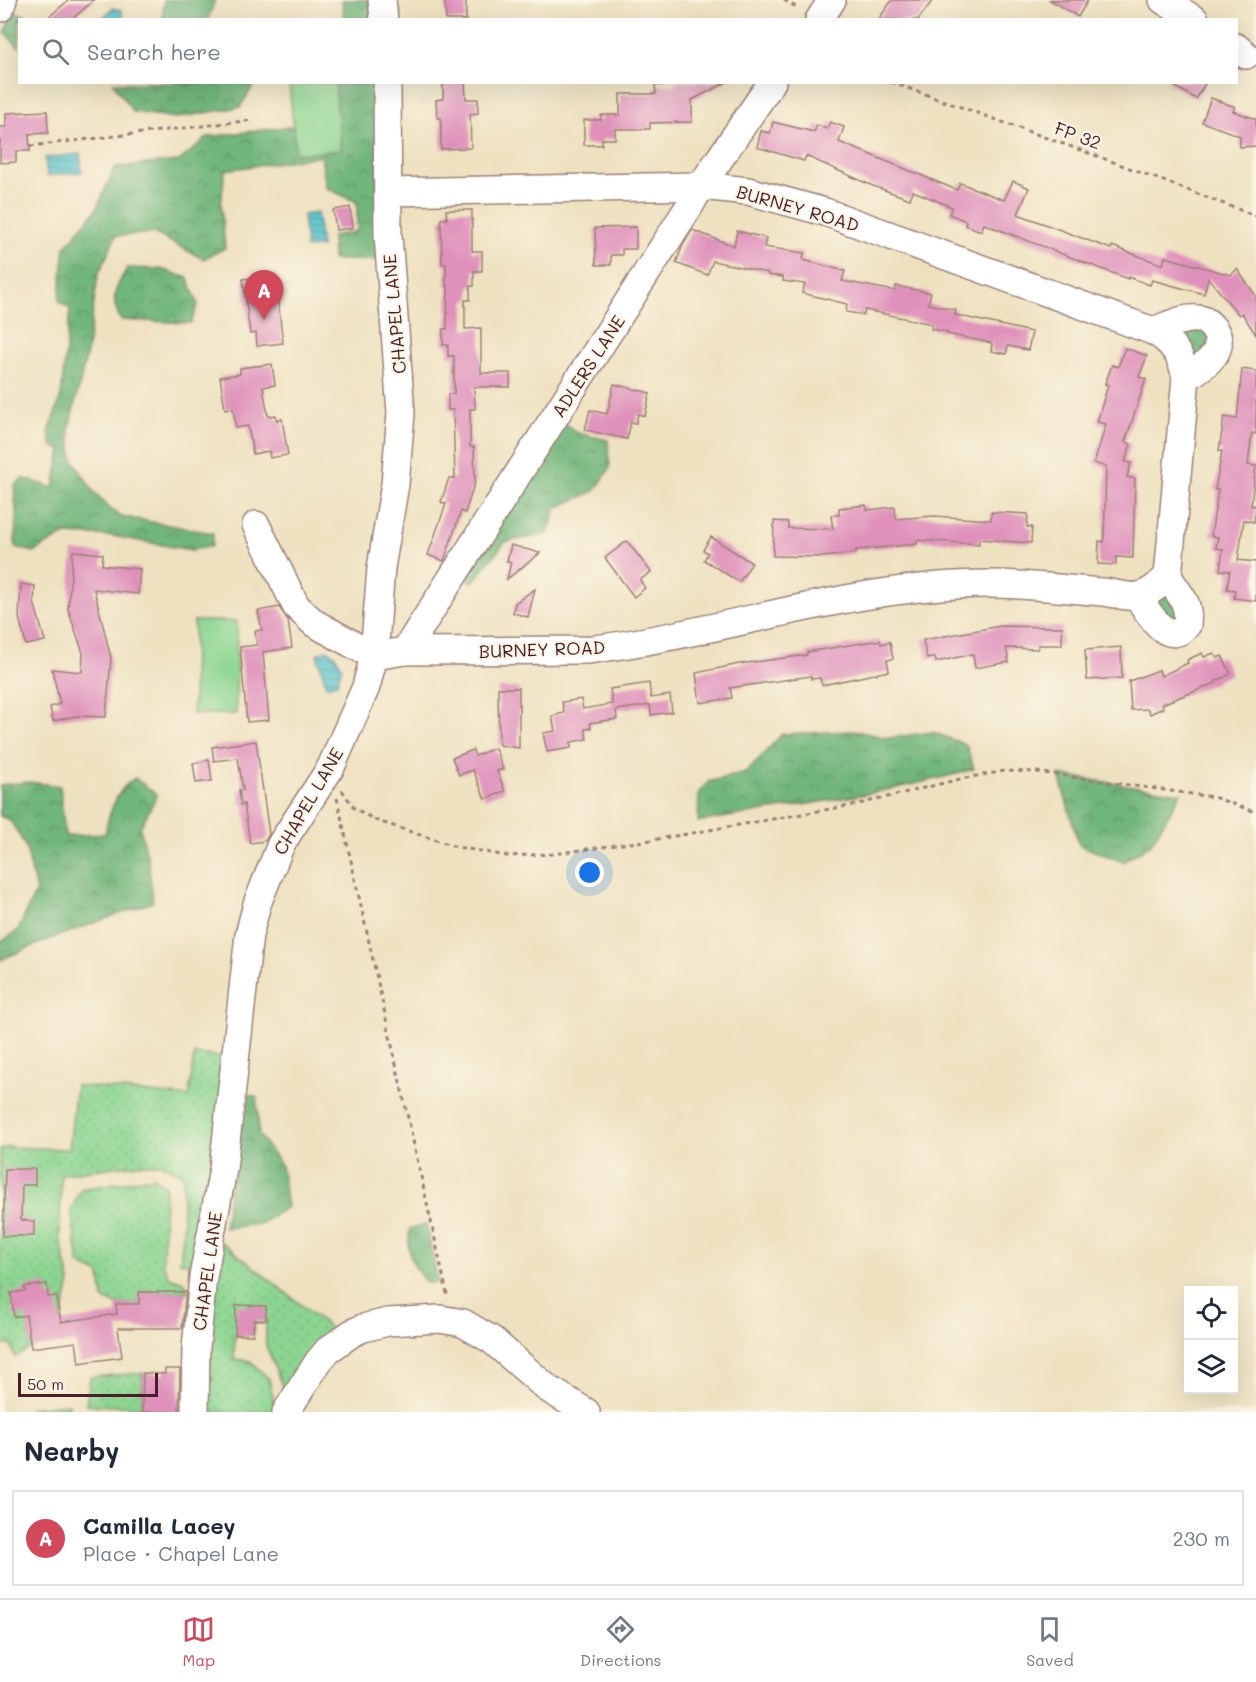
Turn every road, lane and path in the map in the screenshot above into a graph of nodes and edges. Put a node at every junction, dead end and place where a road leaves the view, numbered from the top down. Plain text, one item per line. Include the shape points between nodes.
1 (3, 0) edge
2 (382, 0) edge
3 (832, 0) edge
4 (1163, 0) edge
5 (0, 8) edge
6 (384, 18) edge
7 (820, 18) edge
8 (1192, 18) edge
9 (387, 84) edge
10 (771, 84) edge
11 (897, 84) edge
12 (253, 120) dead end
13 (30, 146) dead end
14 (701, 186) junction
15 (387, 192) junction
16 (1256, 216) edge
17 (1154, 331) junction
18 (1186, 377) junction
19 (256, 525) dead end
20 (1168, 576) junction
21 (1137, 596) junction
22 (405, 651) junction
23 (374, 656) junction
24 (331, 767) junction
25 (1256, 813) edge
26 (453, 1320) junction
27 (195, 1412) edge
28 (286, 1412) edge
29 (586, 1412) edge

1 - 5 street
2 - 6 street
3 - 7 street
4 - 8 street
9 - 15 street, CHAPEL LANE
10 - 14 street, ADLERS LANE
11 - 16 path, FP 32
12 - 13 path
14 - 15 street, BURNEY ROAD
14 - 17 street, BURNEY ROAD via 748,191 825,212
14 - 22 street, ADLERS LANE
15 - 23 street, CHAPEL LANE via 401,413
17 - 18 street, BURNEY ROAD via 1174,347
17 - 18 street via 1194,319 1206,321 1214,328 1218,339 1215,355
18 - 20 street, BURNEY ROAD
19 - 23 street via 296,606 305,616
20 - 21 street
20 - 21 street via 1187,604 1187,625 1182,631 1166,632
21 - 22 street, BURNEY ROAD via 1010,584 931,586 587,650
22 - 23 street, BURNEY ROAD
23 - 24 street, CHAPEL LANE via 366,687
24 - 25 path via 354,808 375,820 457,847 507,856 553,854 658,839 859,804 1005,771 1213,797
24 - 26 path
24 - 27 street, CHAPEL LANE via 281,844 249,935 223,1169 202,1277
26 - 28 street via 388,1322 352,1333 328,1350
26 - 29 street via 492,1340 547,1388

